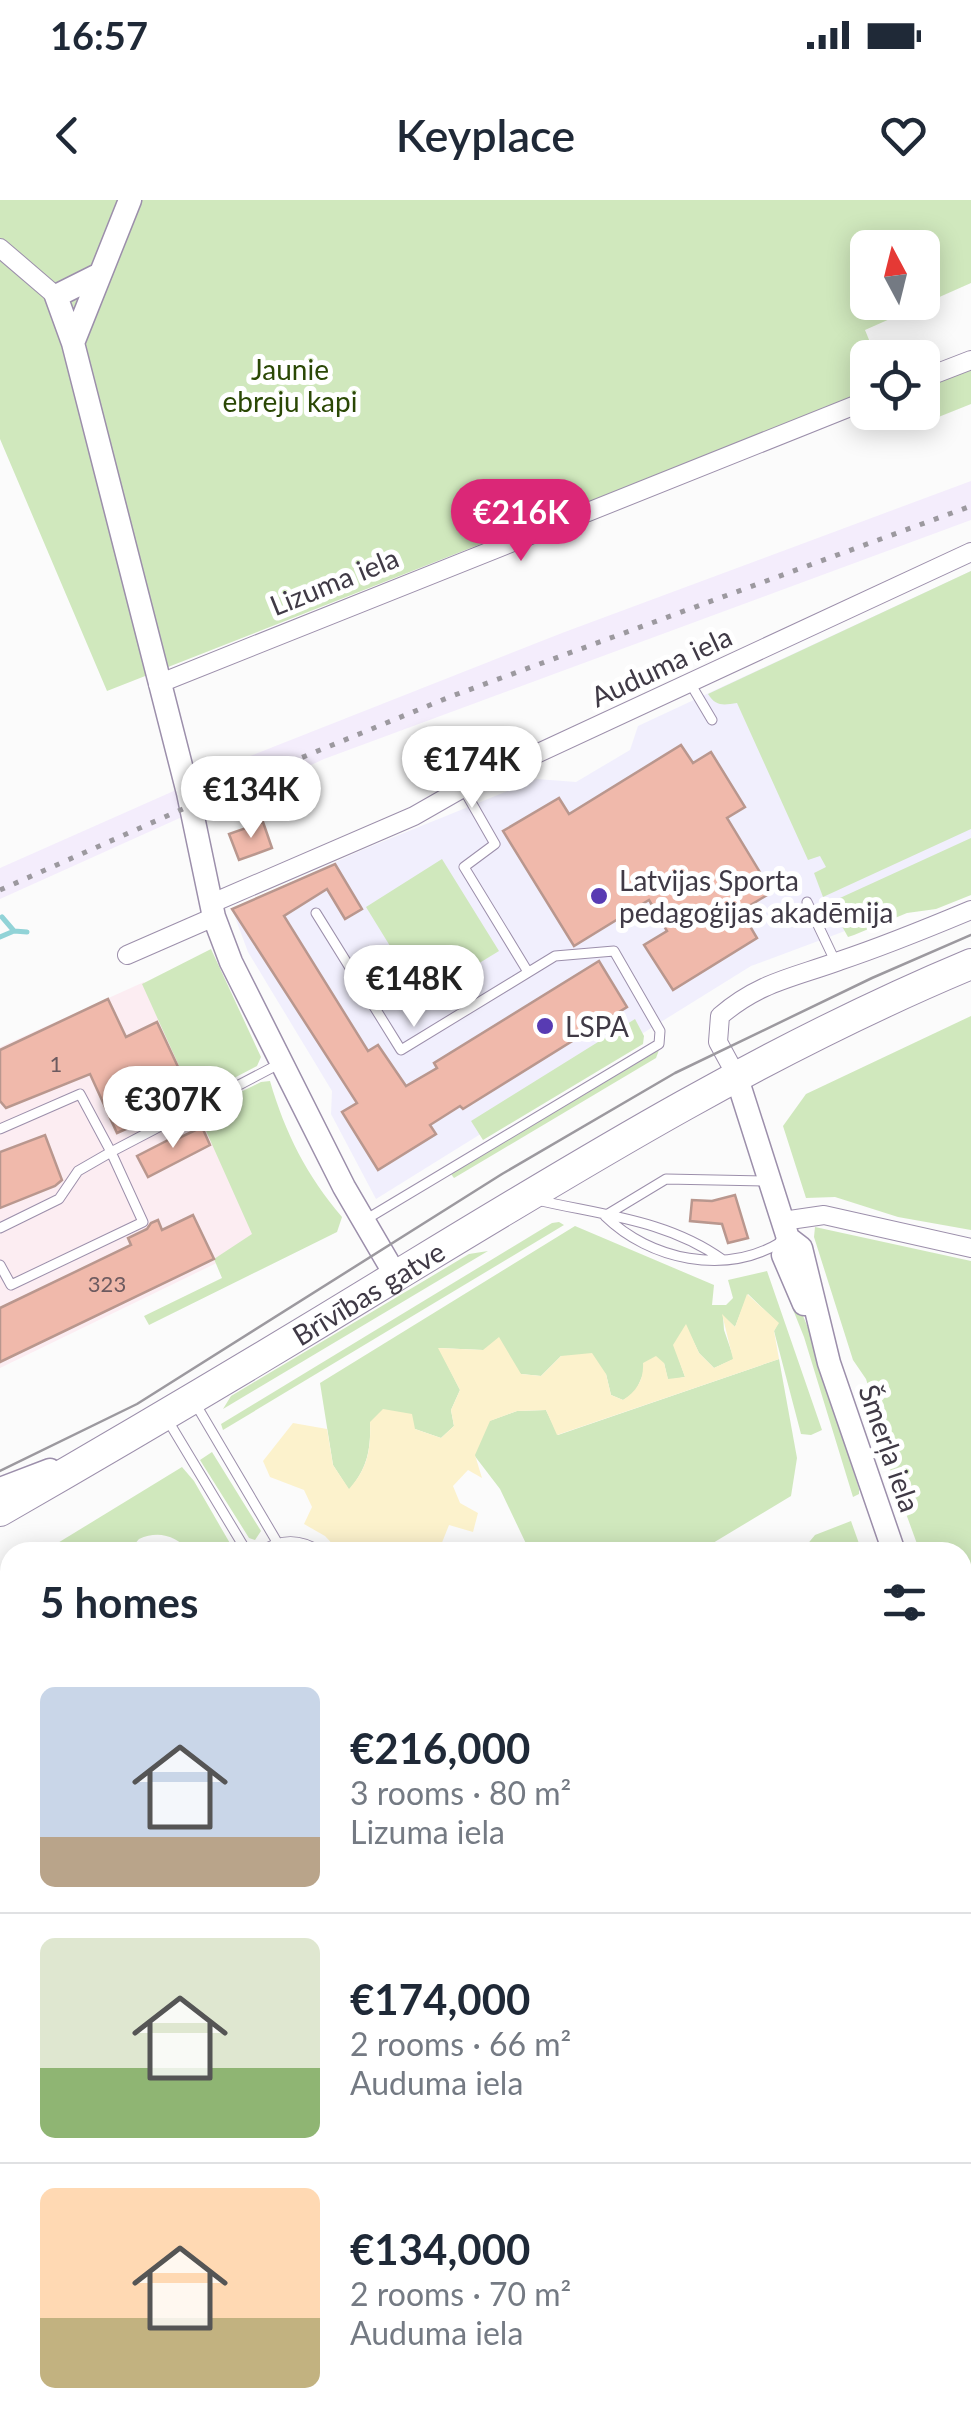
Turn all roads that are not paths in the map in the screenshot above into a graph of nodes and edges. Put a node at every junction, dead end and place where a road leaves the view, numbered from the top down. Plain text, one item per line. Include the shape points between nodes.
1 (130, 200) edge
2 (0, 248) edge
3 (100, 274) junction
4 (56, 296) junction
5 (73, 344) junction
6 (971, 360) edge
7 (940, 372) edge
8 (850, 407) edge
9 (971, 552) edge
10 (690, 683) junction
11 (158, 684) junction
12 (712, 720) dead end
13 (463, 788) junction
14 (807, 902) dead end
15 (971, 910) edge
16 (212, 911) junction
17 (316, 913) dead end
18 (127, 955) dead end
19 (836, 962) junction
20 (971, 964) edge
21 (528, 972) junction
22 (282, 1063) junction
23 (736, 1075) junction
24 (0, 1129) edge
25 (111, 1152) junction
26 (772, 1181) junction
27 (525, 1197) junction
28 (605, 1216) junction
29 (363, 1222) junction
30 (0, 1228) edge
31 (786, 1229) junction
32 (971, 1248) edge
33 (723, 1260) junction
34 (0, 1266) edge
35 (396, 1276) junction
36 (193, 1400) junction
37 (166, 1416) junction
38 (110, 1448) junction
39 (0, 1489) edge
40 (0, 1511) edge
41 (240, 1542) edge
42 (277, 1542) joint
43 (300, 1542) edge
44 (891, 1542) edge

1 - 3 street
2 - 4 street
3 - 4 street
3 - 5 street
4 - 5 street
5 - 11 street
6 - 7 street
8 - 11 street, Lizuma iela
9 - 10 street, Auduma iela
10 - 12 lane
10 - 13 street, Auduma iela
11 - 16 street
13 - 16 street, Auduma iela
13 - 21 lane via 495,844 464,867
14 - 19 lane
15 - 19 street
16 - 18 street, Auduma iela
16 - 22 street
17 - 21 lane via 401,1050
19 - 23 street via 744,995 720,1016 718,1042
20 - 23 highway, Brīvības gatve
21 - 29 lane via 555,956 614,950 653,1014 659,1044
22 - 25 lane
22 - 29 street
23 - 26 street, Šmerļa iela
23 - 27 highway, Brīvības gatve
24 - 25 lane via 80,1094
25 - 30 lane via 78,1171 59,1199
25 - 34 lane via 143,1222 11,1284
26 - 28 lane via 666,1180
26 - 31 street, Šmerļa iela
27 - 28 lane
27 - 35 highway, Brīvības gatve
28 - 33 lane via 634,1218
28 - 33 lane via 625,1236 692,1261
29 - 35 street
31 - 32 street via 824,1215
31 - 33 lane via 766,1251
31 - 44 street, Šmerļa iela via 782,1255 829,1363
35 - 36 highway, Brīvības gatve
36 - 37 highway, Brīvības gatve
36 - 42 lane
37 - 38 highway, Brīvības gatve
37 - 41 lane
38 - 39 street
38 - 40 highway, Brīvības gatve
42 - 43 lane

